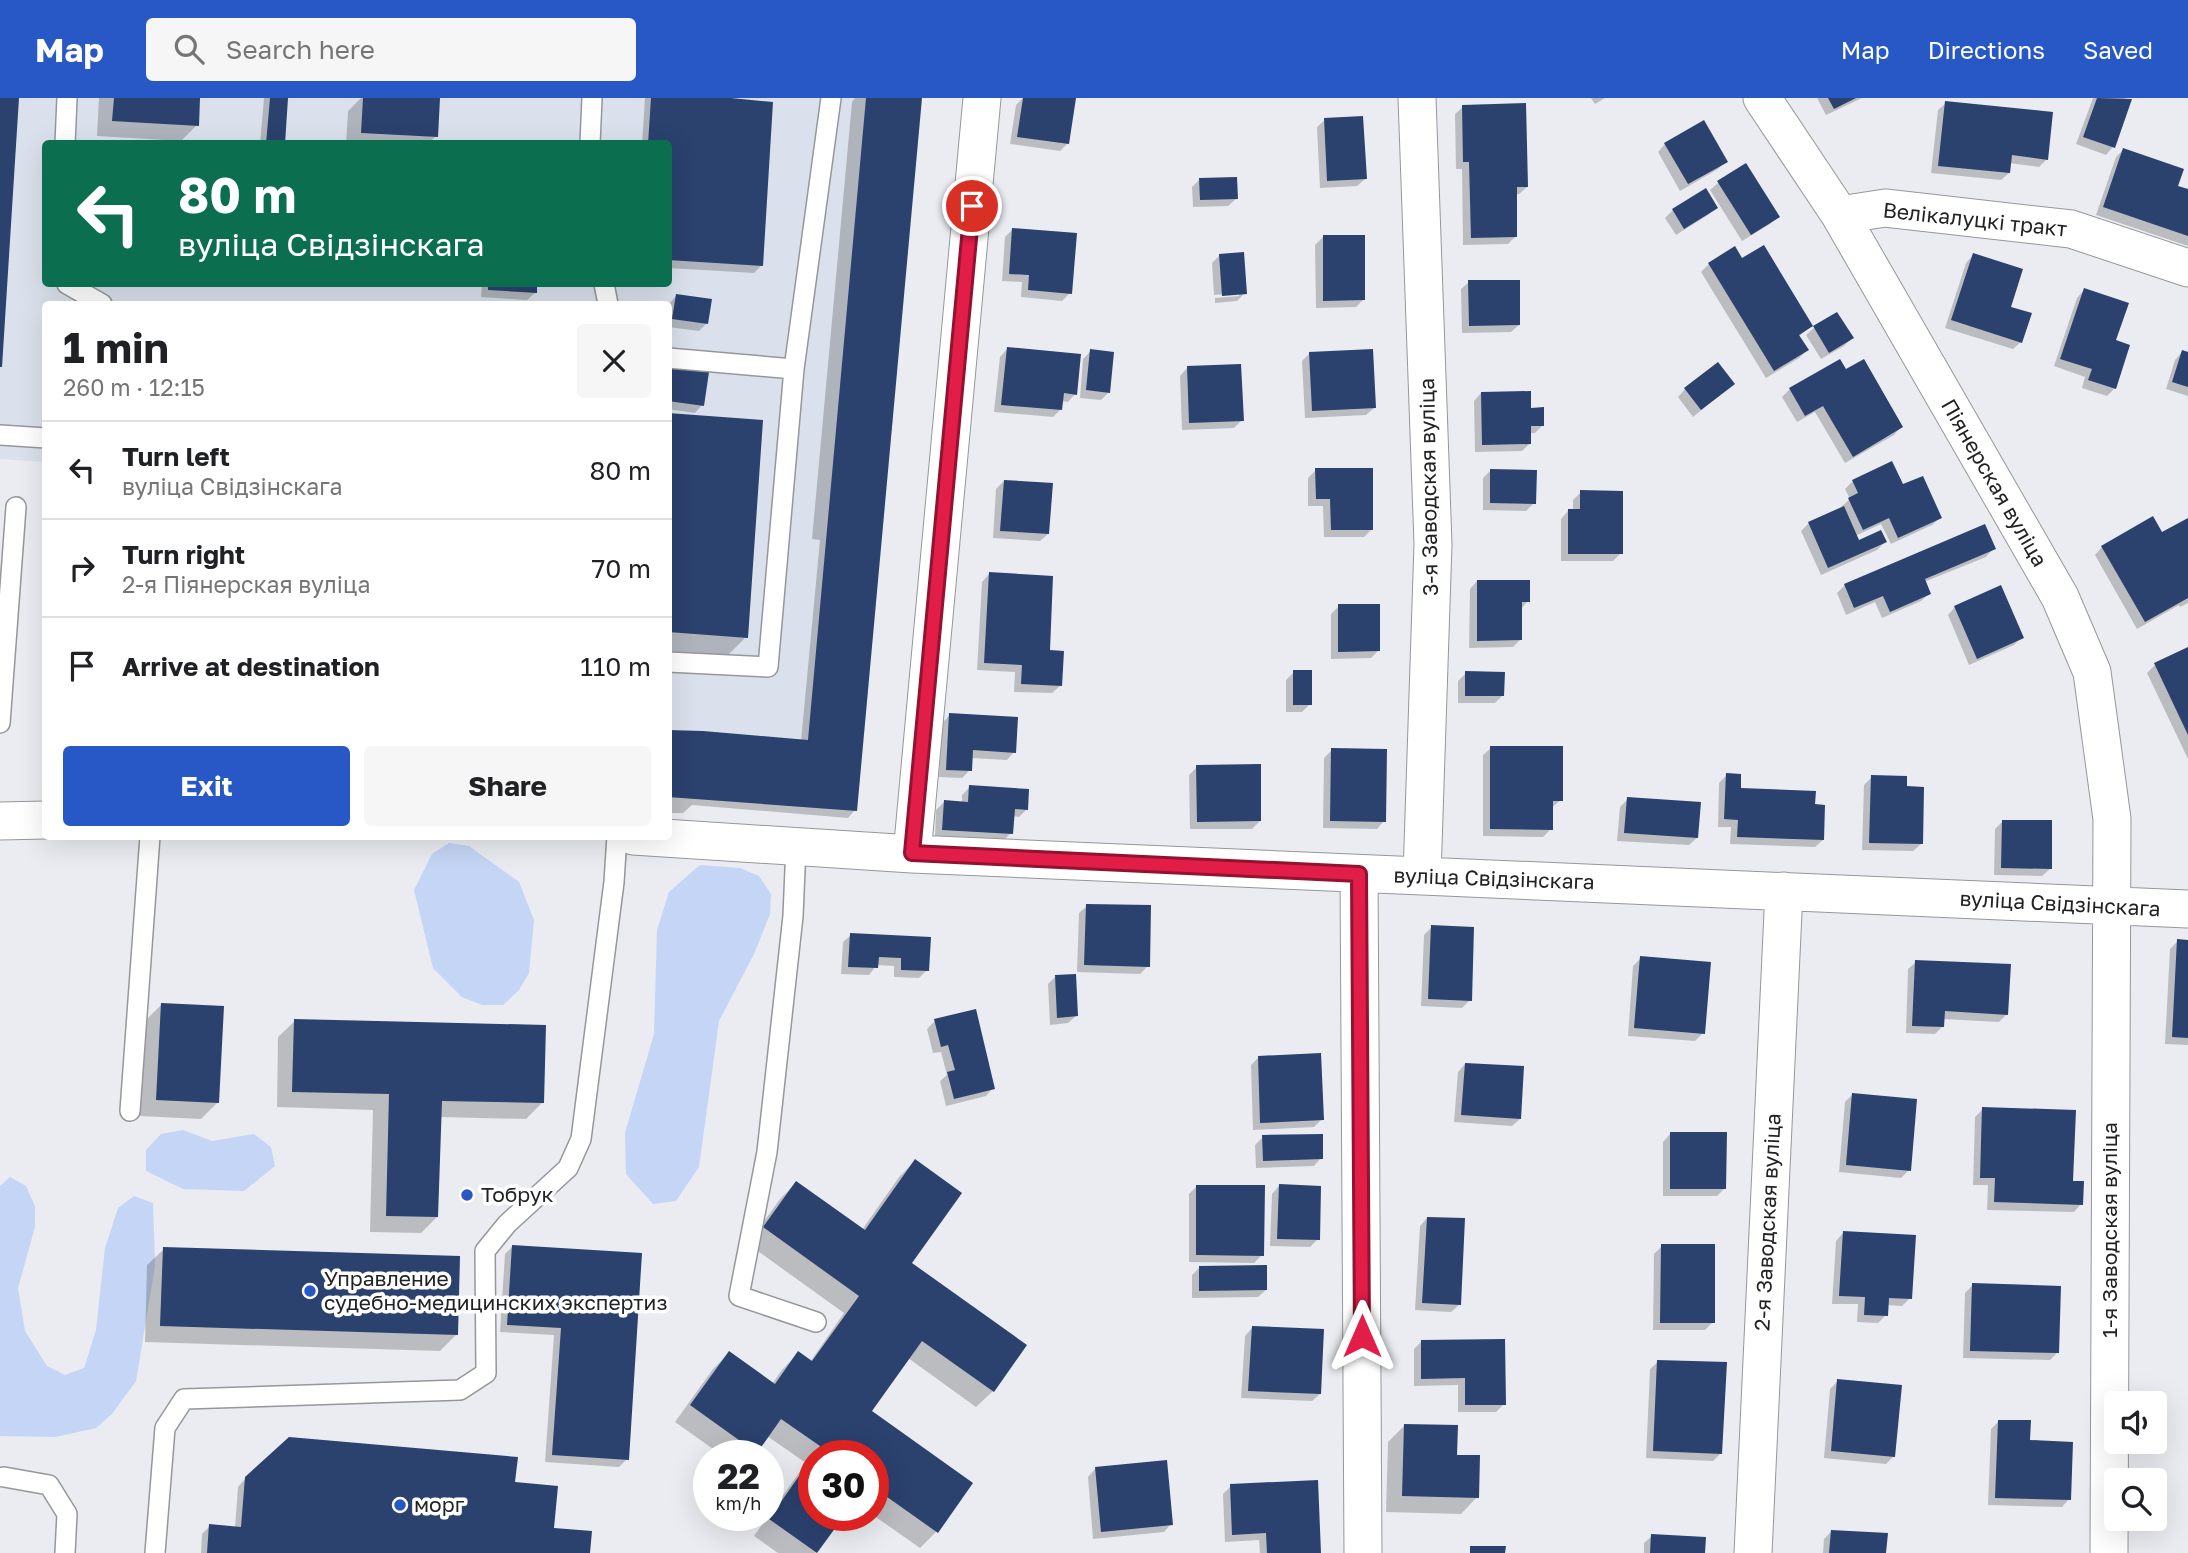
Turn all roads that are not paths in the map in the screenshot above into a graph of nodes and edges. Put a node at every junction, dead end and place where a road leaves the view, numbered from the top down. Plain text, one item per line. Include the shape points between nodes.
1 (67, 98) edge
2 (592, 98) edge
3 (831, 98) edge
4 (982, 98) edge
5 (1417, 98) edge
6 (1762, 98) edge
7 (65, 140) edge
8 (590, 140) edge
9 (1840, 215) junction
10 (2188, 268) edge
11 (72, 287) edge
12 (97, 301) edge
13 (672, 358) edge
14 (794, 369) junction
15 (0, 435) edge
16 (42, 438) edge
17 (16, 507) dead end
18 (672, 662) edge
19 (0, 723) edge
20 (42, 820) edge
21 (0, 821) edge
22 (672, 838) edge
23 (150, 840) edge
24 (617, 840) edge
25 (796, 846) junction
26 (912, 853) junction
27 (1359, 874) junction
28 (1422, 876) junction
29 (1784, 891) junction
30 (2110, 907) junction
31 (2188, 909) edge
32 (130, 1111) dead end
33 (816, 1322) dead end
34 (4, 1477) dead end
35 (65, 1553) edge
36 (155, 1553) edge
37 (1363, 1553) edge
38 (1753, 1553) edge
39 (2109, 1553) edge

1 - 7 lane
2 - 8 lane
3 - 14 lane
4 - 26 street
5 - 28 street, 3-я Заводская вуліца via 1433,544
6 - 9 street, Піянерская вуліца
9 - 10 street, Велікалуцкі тракт via 1885,208 2071,229
9 - 30 street, Піянерская вуліца via 2060,597 2092,672 2112,819
11 - 12 lane
13 - 14 lane
14 - 18 lane via 768,667
15 - 16 lane
17 - 19 lane
20 - 21 street
22 - 25 street, вуліца Свідзінскага
23 - 32 lane
24 - 36 lane via 581,1139 568,1168 507,1224 485,1251 486,1373 460,1390 184,1399 165,1428
25 - 26 street, вуліца Свідзінскага
25 - 33 lane via 793,916 767,1152 739,1296
26 - 27 street, вуліца Свідзінскага
27 - 28 street, вуліца Свідзінскага
27 - 37 street
28 - 29 street, вуліца Свідзінскага
29 - 30 street, вуліца Свідзінскага
29 - 38 street, 2-я Заводская вуліца
30 - 31 street, вуліца Свідзінскага
30 - 39 street, 1-я Заводская вуліца
34 - 35 lane via 49,1485 67,1514

